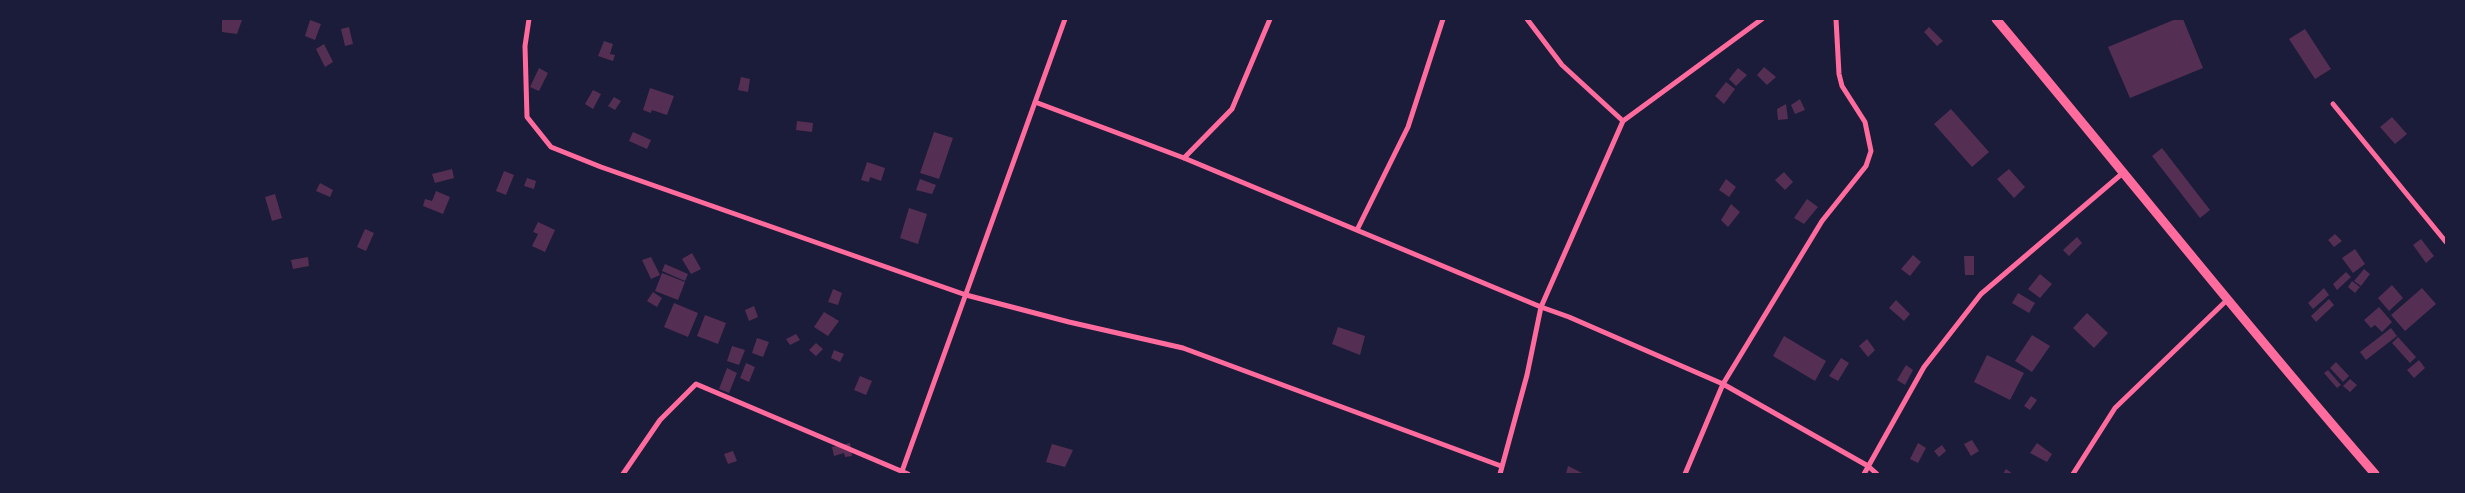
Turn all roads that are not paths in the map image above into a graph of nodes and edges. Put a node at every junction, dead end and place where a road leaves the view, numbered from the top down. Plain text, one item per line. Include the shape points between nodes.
1 (529, 19) edge
2 (1065, 19) edge
3 (1270, 19) edge
4 (1443, 19) edge
5 (1528, 19) edge
6 (1762, 19) edge
7 (1836, 19) edge
8 (1996, 19) edge
9 (1035, 102) junction
10 (2333, 104) dead end
11 (1623, 121) junction
12 (1184, 158) junction
13 (2125, 172) junction
14 (1358, 230) junction
15 (2446, 242) edge
16 (966, 295) junction
17 (2227, 300) junction
18 (1541, 307) junction
19 (1722, 384) junction
20 (1501, 466) junction
21 (1868, 466) junction
22 (901, 473) edge
23 (623, 474) edge
24 (908, 474) edge
25 (1500, 474) edge
26 (1685, 474) edge
27 (1864, 474) edge
28 (1877, 474) edge
29 (2073, 474) edge
30 (2375, 474) edge

1 - 16 street via 525,46 527,117 551,147
2 - 9 street
3 - 12 street via 1232,109
4 - 14 street via 1408,127
5 - 11 street via 1562,65
6 - 11 street
7 - 19 street via 1842,86 1865,122 1871,151 1866,166 1822,221
8 - 13 street
9 - 12 street
9 - 16 street
10 - 15 street
11 - 18 street
12 - 14 street
13 - 17 street
13 - 21 street via 1981,294 1924,367
14 - 18 street
16 - 20 street via 1183,348
16 - 22 street
17 - 29 street via 2115,408
17 - 30 street
18 - 19 street via 1569,316
18 - 20 street via 1527,375
19 - 21 street
19 - 26 street
20 - 25 street
21 - 27 street
21 - 28 street
22 - 23 street via 696,384 660,420
22 - 24 street

